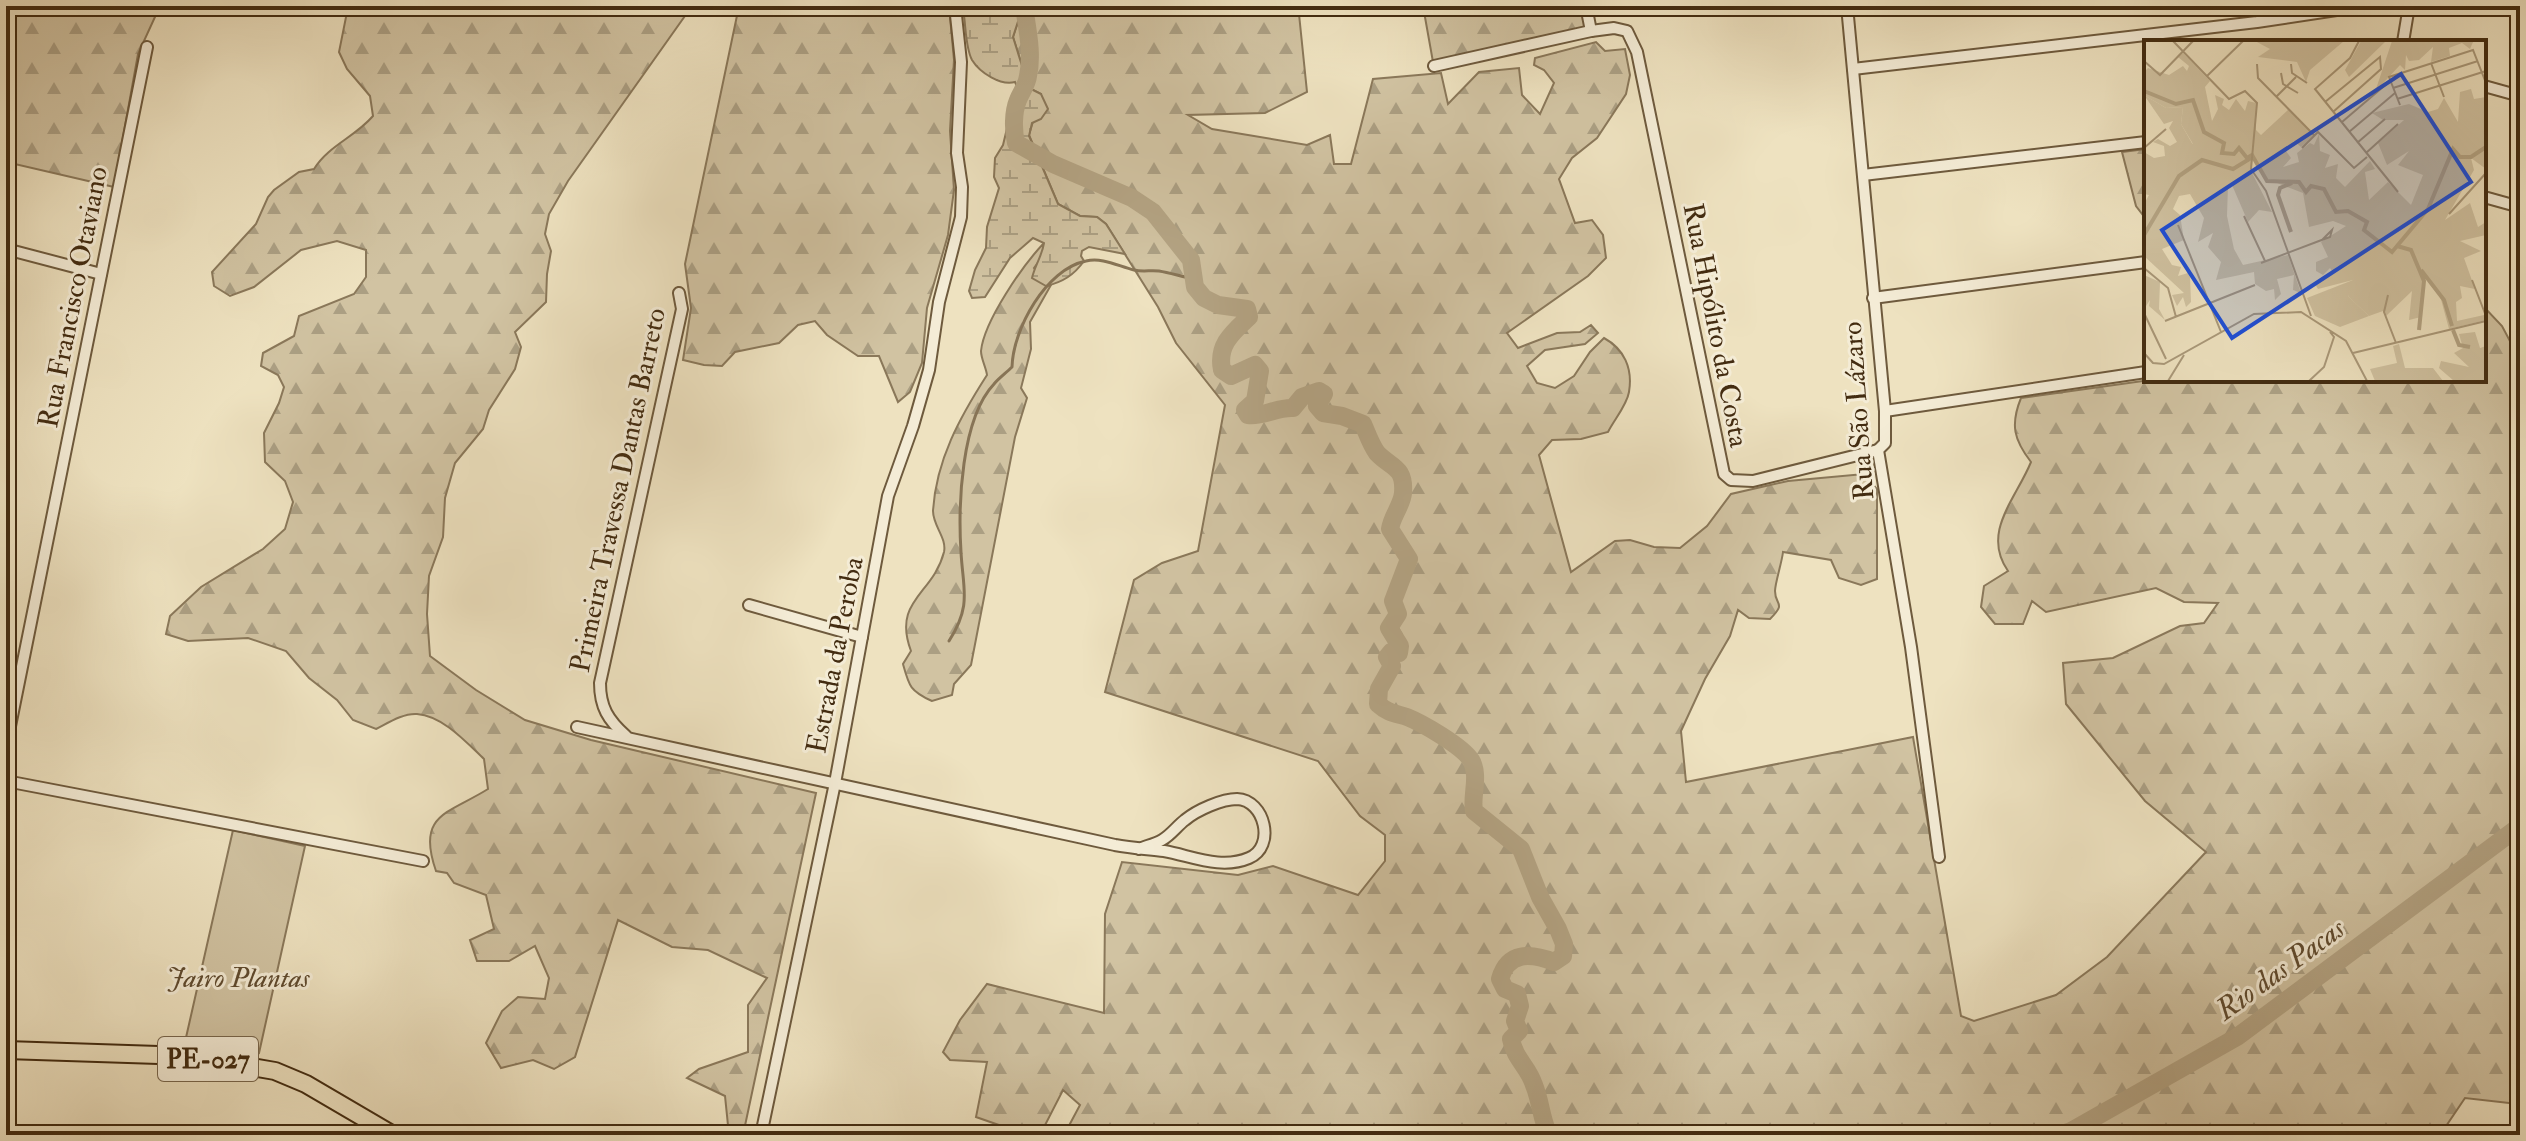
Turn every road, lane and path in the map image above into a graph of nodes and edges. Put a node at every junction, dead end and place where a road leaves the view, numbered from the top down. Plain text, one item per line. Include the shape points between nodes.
1 (955, 6) edge
2 (1586, 6) edge
3 (1847, 6) edge
4 (2363, 6) edge
5 (2409, 6) edge
6 (1591, 31) junction
7 (2403, 40) edge
8 (147, 47) dead end
9 (1434, 66) dead end
10 (1853, 69) junction
11 (2486, 87) edge
12 (2520, 96) edge
13 (2144, 142) edge
14 (1863, 175) junction
15 (2486, 198) edge
16 (2520, 207) edge
17 (6, 249) edge
18 (2144, 262) edge
19 (101, 274) junction
20 (679, 293) dead end
21 (1873, 298) junction
22 (2144, 372) edge
23 (1885, 411) junction
24 (1878, 450) junction
25 (749, 605) dead end
26 (862, 637) junction
27 (577, 727) dead end
28 (626, 736) junction
29 (6, 746) edge
30 (6, 781) edge
31 (835, 783) junction
32 (1139, 849) junction
33 (1938, 854) dead end
34 (423, 861) dead end
35 (6, 1050) edge
36 (393, 1135) edge
37 (761, 1135) edge

1 - 26 street, Estrada da Peroba via 961,62 961,217 929,370 888,496
2 - 6 street
3 - 10 street, Rua São Lázaro
4 - 10 street
5 - 7 street
6 - 9 street
6 - 24 street, Rua Hipólito da Costa via 1627,31 1637,52 1724,474 1731,480 1753,481
8 - 19 street, Rua Francisco Otaviano
10 - 14 street, Rua São Lázaro
11 - 12 street
13 - 14 street
14 - 21 street, Rua São Lázaro
15 - 16 street
17 - 19 street
18 - 21 street
19 - 29 street, Rua Francisco Otaviano
20 - 28 street, Primeira Travessa Dantas Barreto via 682,309 600,683 605,713
21 - 23 street, Rua São Lázaro
22 - 23 street
23 - 24 street, Rua São Lázaro via 1885,443
24 - 33 street, Rua São Lázaro
25 - 26 street
26 - 31 street, Estrada da Peroba
27 - 28 street
28 - 31 street
30 - 34 street
31 - 32 street
31 - 37 street, Estrada da Peroba
32 - 32 street via 1234,863 1253,857 1262,847 1265,825 1254,806 1238,799 1188,817 1164,839
35 - 36 main road, PE-027 via 189,1056 275,1071

